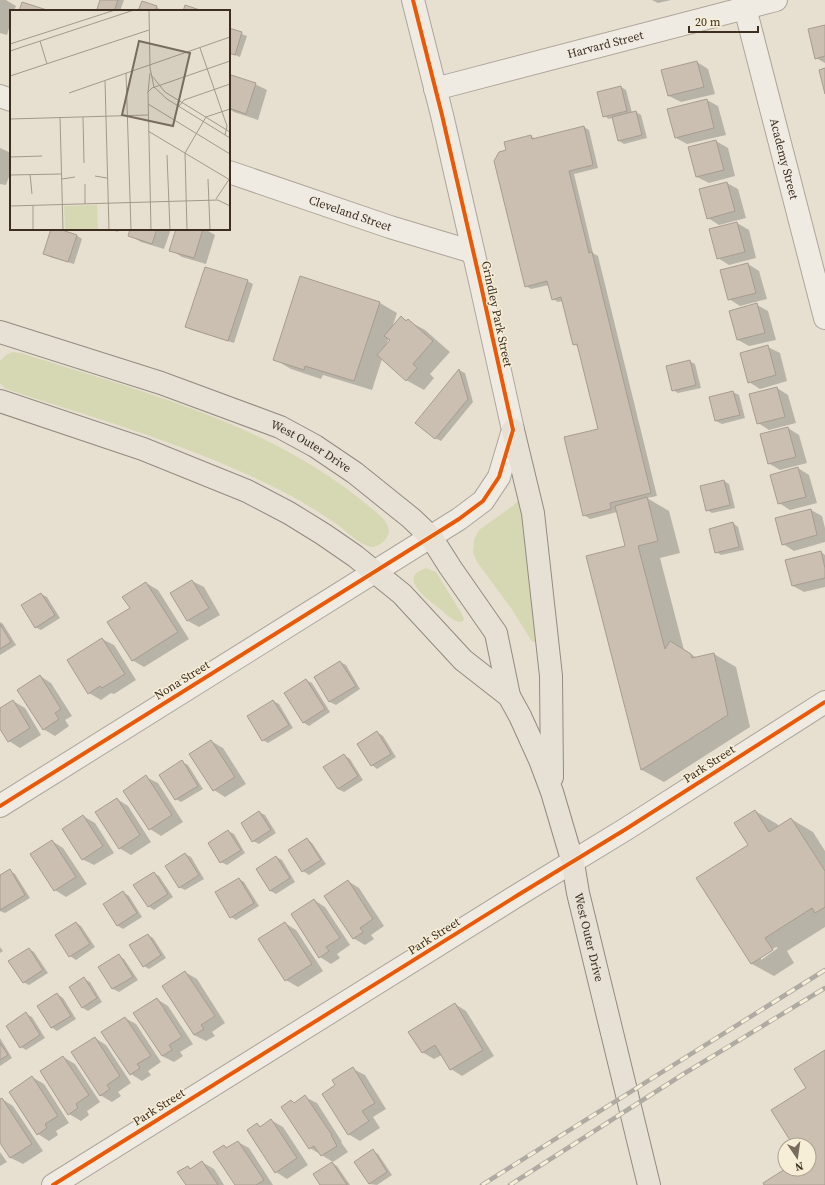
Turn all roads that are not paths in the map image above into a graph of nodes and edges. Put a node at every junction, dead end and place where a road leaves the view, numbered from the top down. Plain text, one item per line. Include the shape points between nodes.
1 (413, 0) edge
2 (776, 0) edge
3 (744, 4) edge
4 (435, 89) junction
5 (0, 96) edge
6 (10, 100) edge
7 (230, 172) edge
8 (473, 252) junction
9 (825, 318) edge
10 (0, 332) edge
11 (0, 401) edge
12 (513, 430) junction
13 (431, 537) junction
14 (375, 572) junction
15 (509, 696) junction
16 (825, 702) edge
17 (552, 792) junction
18 (0, 806) edge
19 (572, 863) junction
20 (53, 1185) edge
21 (649, 1185) edge

1 - 4 street, Grindley Park Street
2 - 3 street, Harvard Street
3 - 4 street, Harvard Street
3 - 9 street, Academy Street
4 - 8 street, Grindley Park Street
5 - 6 street
7 - 8 street, Cleveland Street via 390,227
8 - 12 street, Grindley Park Street
10 - 13 main road, West Outer Drive via 161,383 280,427 315,446 355,473
11 - 14 main road, West Outer Drive via 143,449 248,491 323,534
12 - 13 street via 498,477 483,501
12 - 17 main road via 533,513 551,676
13 - 14 street
13 - 15 main road, West Outer Drive via 496,633
14 - 15 main road, West Outer Drive via 402,594 463,660
14 - 18 street, Nona Street
15 - 17 main road, West Outer Drive via 540,760
16 - 19 street, Park Street
17 - 19 main road, West Outer Drive
19 - 20 street, Park Street
19 - 21 main road, West Outer Drive

